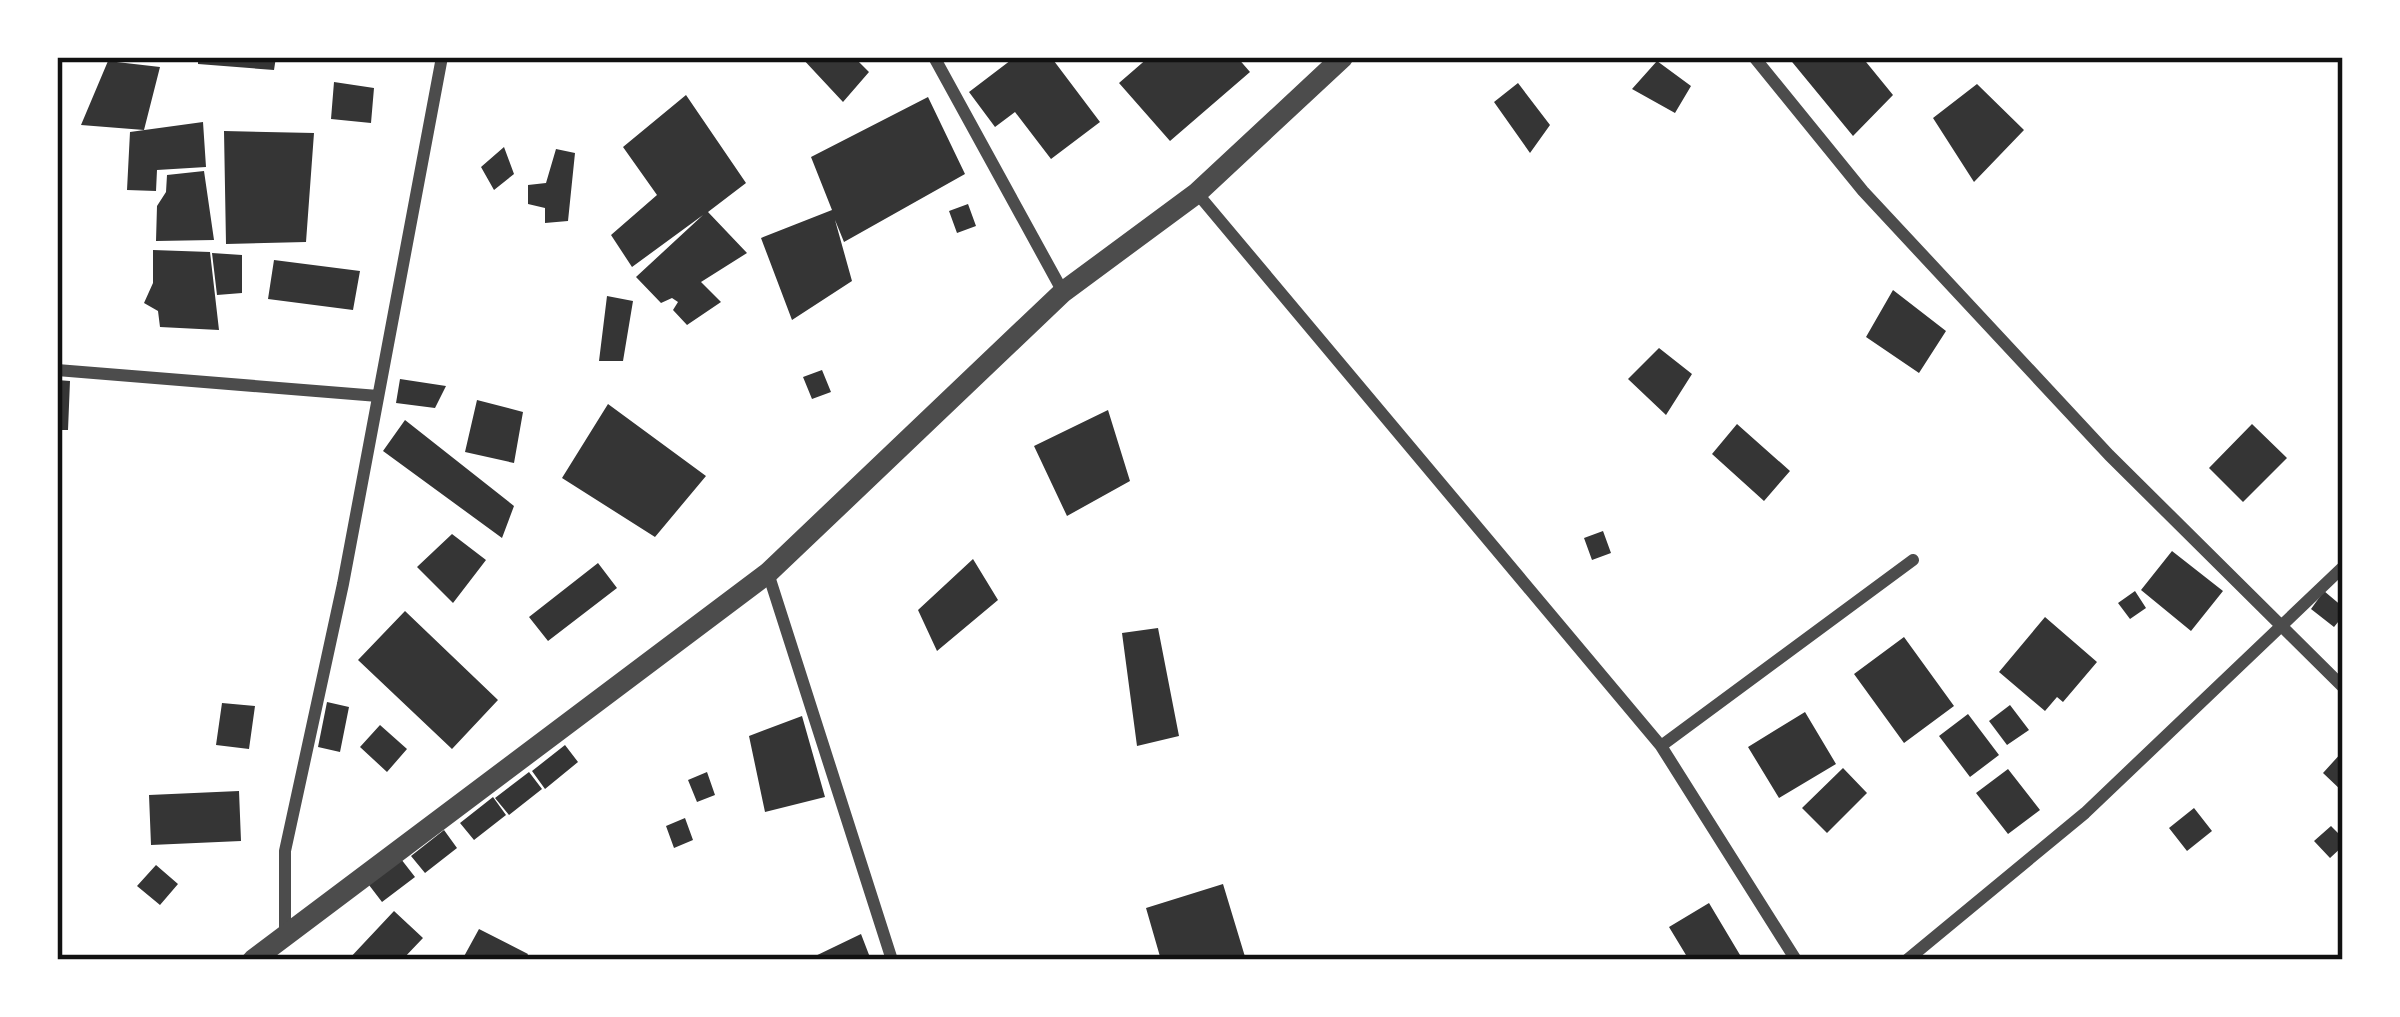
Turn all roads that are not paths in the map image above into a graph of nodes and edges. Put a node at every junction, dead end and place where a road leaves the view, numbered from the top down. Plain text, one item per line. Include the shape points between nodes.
1 (442, 57) edge
2 (934, 57) edge
3 (1343, 57) edge
4 (1754, 57) edge
5 (1197, 193) junction
6 (1063, 292) junction
7 (57, 370) edge
8 (378, 396) junction
9 (1912, 560) dead end
10 (2343, 567) edge
11 (768, 573) junction
12 (2280, 627) junction
13 (2343, 687) edge
14 (1661, 746) junction
15 (284, 936) junction
16 (253, 960) edge
17 (892, 960) edge
18 (1796, 960) edge
19 (1907, 960) edge

1 - 8 street
2 - 6 street
3 - 5 street
4 - 12 street via 1863,191
5 - 6 street
5 - 14 street
6 - 11 street
7 - 8 street
8 - 15 street via 285,851
9 - 14 street
10 - 12 street
11 - 15 street
11 - 17 street
12 - 13 street
12 - 19 street via 2085,813
14 - 18 street
15 - 16 street

